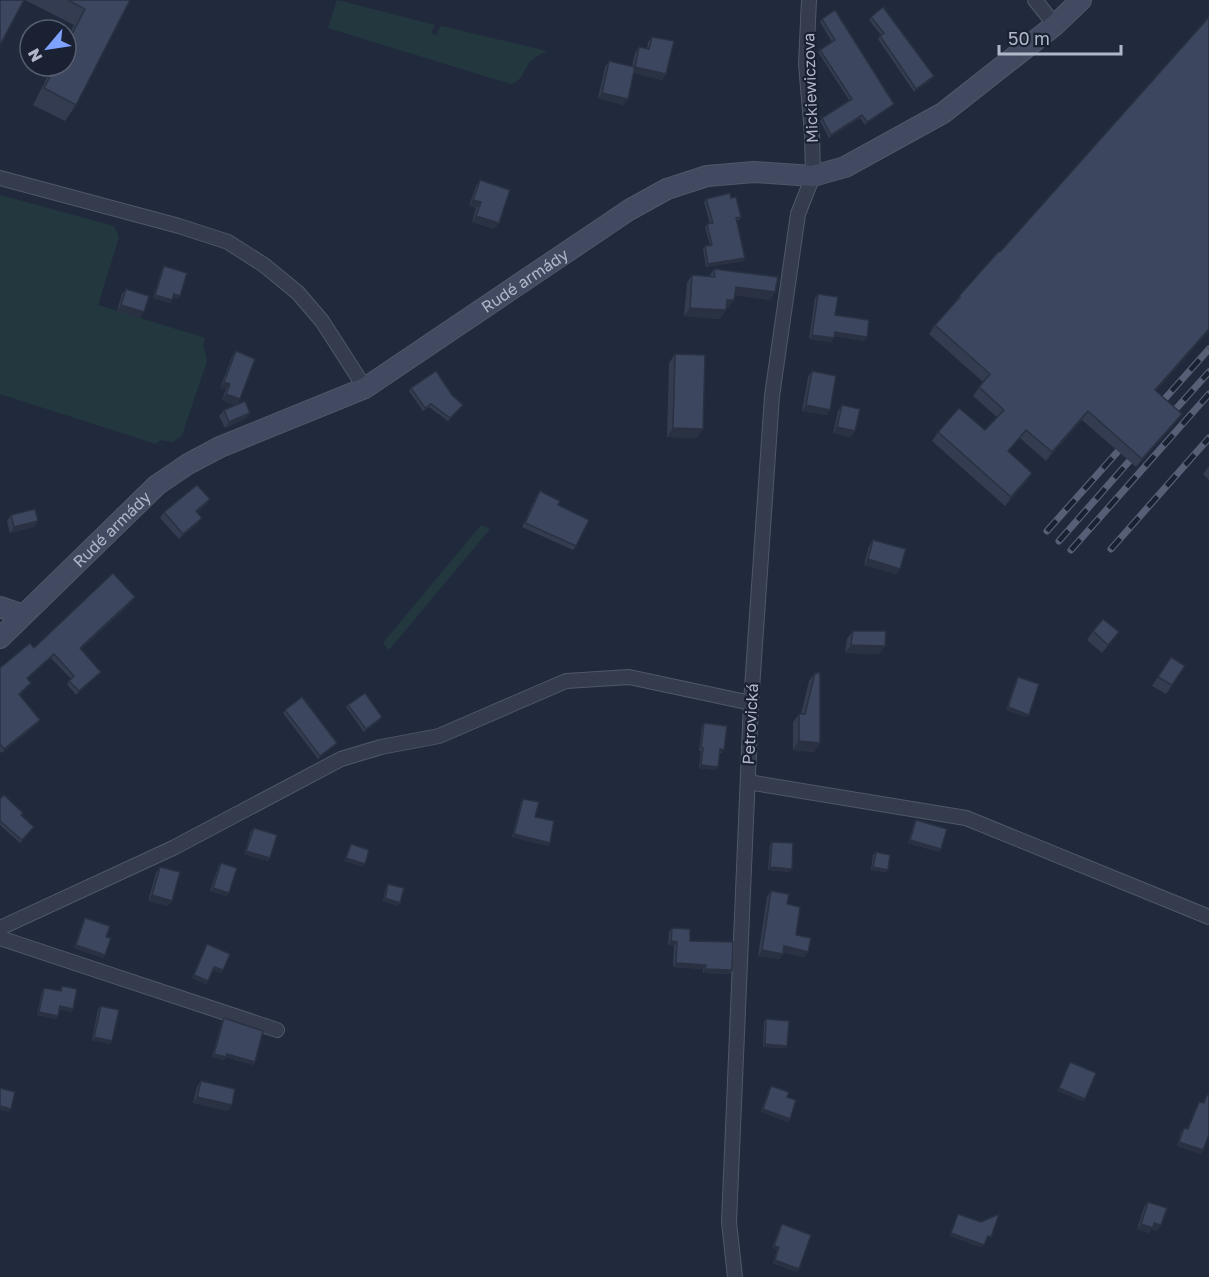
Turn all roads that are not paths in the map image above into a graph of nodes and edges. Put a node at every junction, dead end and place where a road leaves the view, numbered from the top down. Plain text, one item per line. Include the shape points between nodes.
1 (809, 0) edge
2 (1035, 0) edge
3 (1081, 0) edge
4 (1055, 25) junction
5 (813, 176) junction
6 (0, 178) edge
7 (365, 388) junction
8 (0, 607) edge
9 (23, 615) junction
10 (0, 638) edge
11 (751, 703) junction
12 (748, 782) junction
13 (1209, 917) edge
14 (0, 928) edge
15 (0, 939) edge
16 (278, 1030) dead end
17 (735, 1277) edge

1 - 5 street, Mickiewiczova via 806,64
2 - 4 street
3 - 4 main road, Rudé armády
4 - 5 main road, Rudé armády via 943,113 845,167
5 - 7 main road, Rudé armády via 754,172 707,176 667,189 629,210
5 - 11 street, Petrovická via 798,214 772,396
6 - 7 street via 228,242 298,293 322,321
7 - 9 main road, Rudé armády via 220,447 180,469 157,485
8 - 9 main road
9 - 10 main road, Rudé armády
11 - 12 street, Petrovická
11 - 14 street via 629,677 566,681 439,736 341,759 173,848
12 - 13 street via 966,818
12 - 17 street, Petrovická via 729,1222
15 - 16 street

